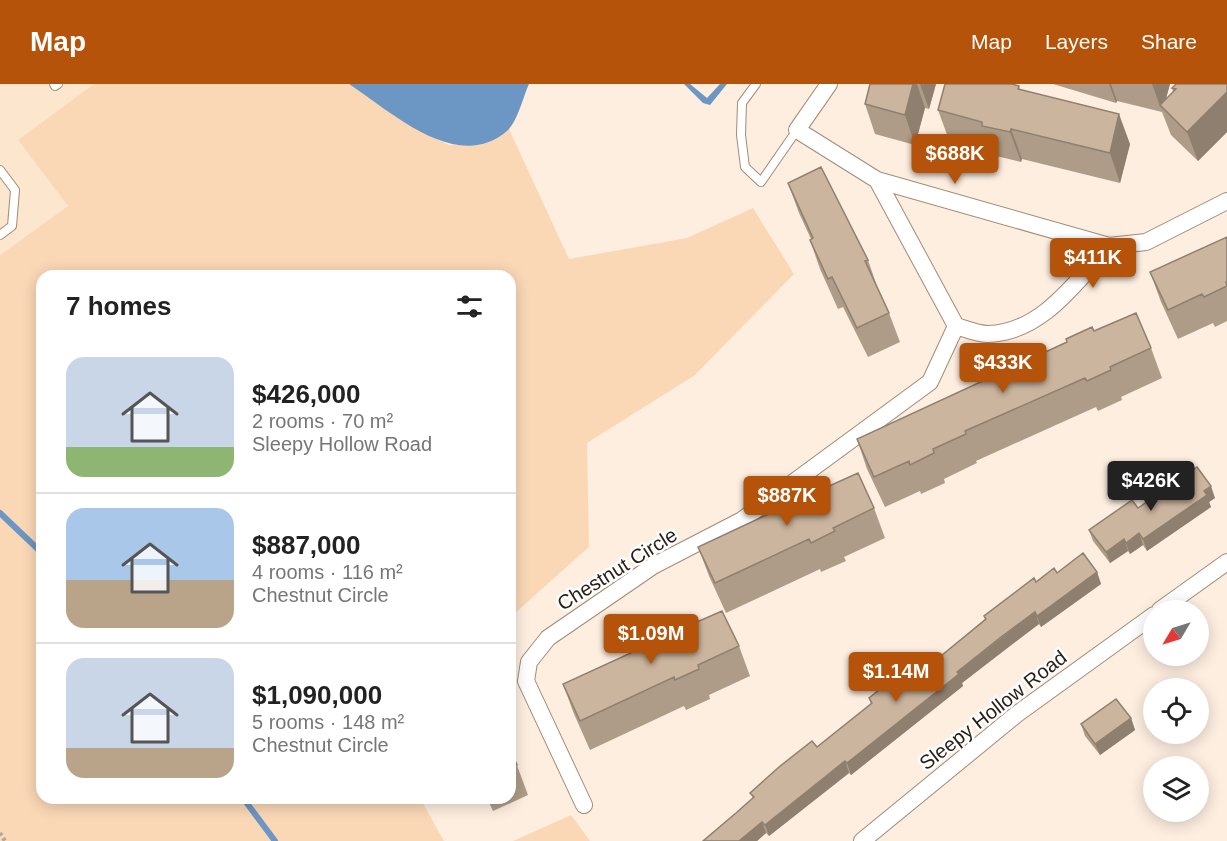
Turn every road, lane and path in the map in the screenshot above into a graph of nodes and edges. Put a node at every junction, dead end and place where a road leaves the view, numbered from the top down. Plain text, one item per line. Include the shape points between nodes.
1 (54, 84) edge
2 (58, 84) edge
3 (756, 84) edge
4 (829, 84) edge
5 (797, 130) junction
6 (1, 174) edge
7 (877, 180) junction
8 (1227, 201) edge
9 (0, 235) edge
10 (1109, 246) junction
11 (956, 326) junction
12 (1227, 562) edge
13 (1174, 600) edge
14 (1143, 623) edge
15 (584, 805) dead end
16 (0, 833) edge
17 (6, 841) edge
18 (862, 841) edge

1 - 2 lane
3 - 5 lane via 742,103 745,167 761,182
4 - 5 street
5 - 7 street
6 - 9 lane via 15,190 12,226
7 - 10 street
7 - 11 street
8 - 10 street via 1146,242
10 - 11 street via 1057,304 1017,329 986,334
11 - 15 street, Chestnut Circle via 930,382 742,520 653,566 548,638 529,662 526,681
12 - 13 street
14 - 18 street, Sleepy Hollow Road via 1017,714
16 - 17 path

